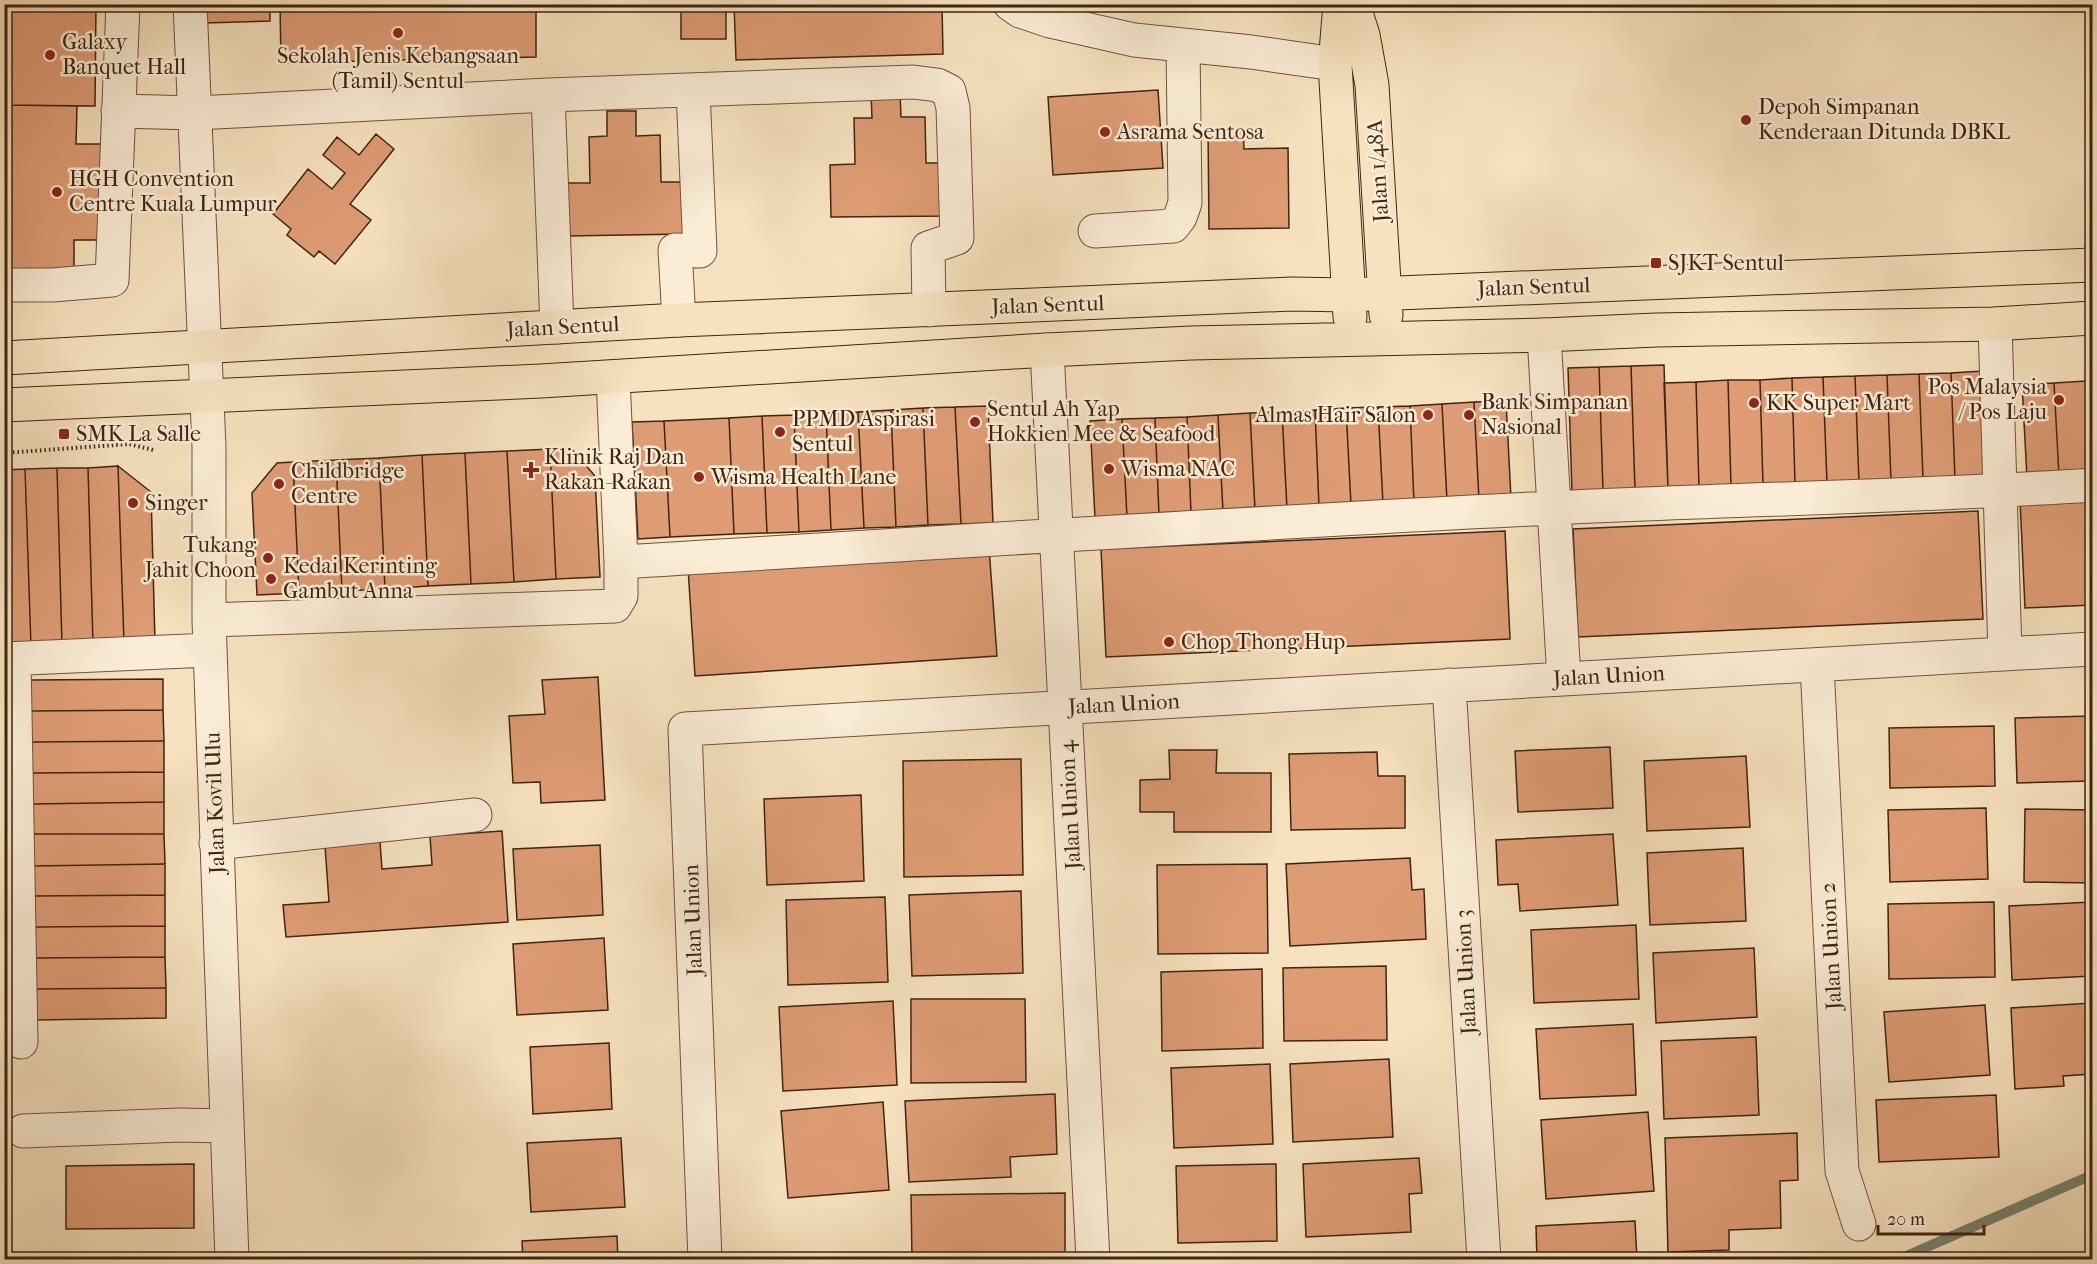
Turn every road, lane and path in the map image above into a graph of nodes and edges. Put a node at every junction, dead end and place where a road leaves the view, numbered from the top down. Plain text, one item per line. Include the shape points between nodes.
1 (123, 4) edge
2 (190, 4) edge
3 (1010, 4) edge
4 (1340, 4) edge
5 (1353, 4) edge
6 (1183, 45) junction
7 (1335, 64) junction
8 (693, 90) junction
9 (548, 95) junction
10 (118, 111) junction
11 (196, 113) junction
12 (1095, 231) dead end
13 (2092, 265) edge
14 (4, 285) edge
15 (1386, 292) junction
16 (1349, 295) junction
17 (929, 310) junction
18 (2092, 318) edge
19 (679, 320) junction
20 (1995, 324) junction
21 (557, 327) junction
22 (1544, 335) junction
23 (1387, 339) junction
24 (1351, 340) junction
25 (205, 346) junction
26 (1047, 350) junction
27 (4, 358) edge
28 (613, 377) junction
29 (207, 397) junction
30 (4, 405) edge
31 (153, 450) dead end
32 (4, 453) edge
33 (2092, 485) edge
34 (2001, 491) junction
35 (1554, 508) junction
36 (1057, 535) junction
37 (621, 562) junction
38 (210, 635) junction
39 (2092, 649) edge
40 (2005, 654) junction
41 (9, 659) edge
42 (1817, 665) junction
43 (1564, 679) junction
44 (1449, 685) junction
45 (1065, 707) junction
46 (475, 815) dead end
47 (216, 843) junction
48 (21, 1042) dead end
49 (226, 1126) junction
50 (23, 1131) dead end
51 (1859, 1224) dead end
52 (232, 1260) edge
53 (705, 1260) edge
54 (1094, 1260) edge
55 (1484, 1260) edge

1 - 10 street
2 - 11 street, Jalan Kovil Ulu
3 - 6 street via 1050,21 1134,40
4 - 7 main road, Jalan 1/48A
5 - 15 main road, Jalan 1/48A via 1372,85
6 - 7 street
6 - 12 street via 1185,203 1180,217 1173,226
7 - 16 main road, Jalan 1/48A
8 - 9 street
8 - 17 street via 914,82 937,85 949,92 953,108 957,238 928,248
8 - 19 street via 700,251 675,250
9 - 11 street
9 - 21 street
10 - 11 street
10 - 14 street via 112,280
11 - 25 street, Jalan Kovil Ulu
13 - 15 main road, Jalan Sentul
15 - 16 main road, Jalan Sentul
15 - 23 main road, Jalan 1/48A
16 - 17 main road, Jalan Sentul via 1292,294
16 - 24 main road, Jalan 1/48A
17 - 19 main road, Jalan Sentul
18 - 20 main road, Jalan Sentul
19 - 21 main road, Jalan Sentul
20 - 22 main road, Jalan Sentul
20 - 34 street
21 - 25 main road, Jalan Sentul
22 - 23 main road, Jalan Sentul
22 - 35 street
23 - 24 main road, Jalan Sentul
24 - 26 main road, Jalan Sentul
25 - 27 main road, Jalan Sentul
25 - 29 street, Jalan Kovil Ulu
26 - 28 main road, Jalan Sentul
26 - 36 street, Jalan Union 4
28 - 29 main road, Jalan Sentul
28 - 37 street
29 - 30 main road, Jalan Sentul
29 - 38 street, Jalan Kovil Ulu
31 - 32 path via 120,444
33 - 34 street
34 - 35 street
34 - 40 street
35 - 36 street
35 - 43 street
36 - 37 street
36 - 45 street, Jalan Union 4
37 - 38 street via 621,596 615,606
38 - 41 street
38 - 47 street, Jalan Kovil Ulu
39 - 40 street, Jalan Union
40 - 42 street, Jalan Union
41 - 48 street
42 - 43 street, Jalan Union
42 - 51 street, Jalan Union 2 via 1842,1171
43 - 44 street, Jalan Union
44 - 45 street, Jalan Union
44 - 55 street, Jalan Union 3
45 - 53 street, Jalan Union via 685,729
45 - 54 street, Jalan Union 4
46 - 47 street
47 - 49 street, Jalan Kovil Ulu
49 - 50 street
49 - 52 street, Jalan Kovil Ulu

